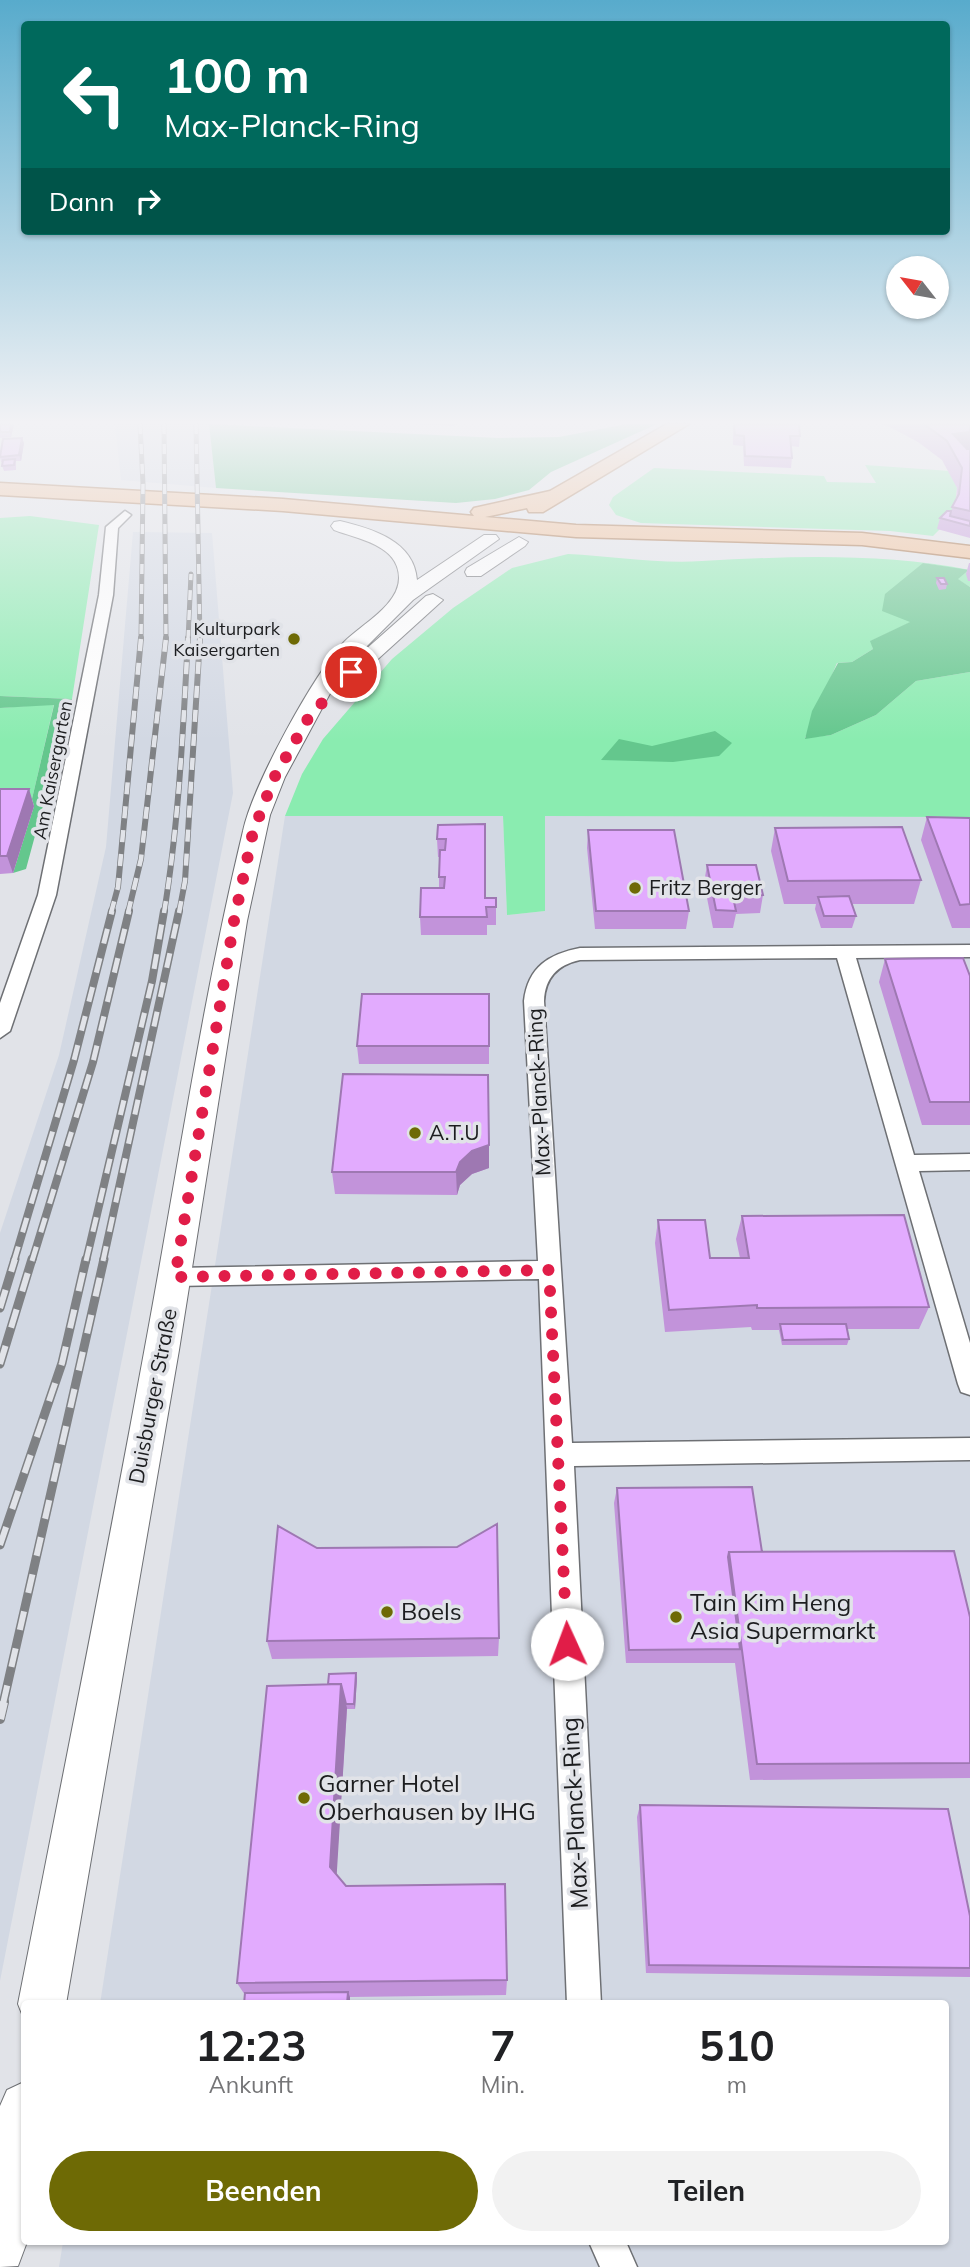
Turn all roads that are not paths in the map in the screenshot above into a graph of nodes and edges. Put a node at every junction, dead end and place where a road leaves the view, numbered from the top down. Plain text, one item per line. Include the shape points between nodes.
1 (112, 530) edge
2 (350, 530) edge
3 (384, 530) edge
4 (481, 530) edge
5 (518, 530) edge
6 (534, 530) edge
7 (583, 530) edge
8 (651, 530) edge
9 (514, 534) junction
10 (678, 534) junction
11 (490, 539) junction
12 (970, 552) edge
13 (970, 561) edge
14 (406, 596) junction
15 (309, 717) junction
16 (970, 951) edge
17 (845, 952) junction
18 (0, 1031) edge
19 (970, 1162) edge
20 (906, 1163) junction
21 (549, 1270) junction
22 (175, 1277) junction
23 (970, 1384) edge
24 (970, 1449) edge
25 (560, 1455) junction
26 (44, 2000) edge
27 (584, 2000) edge
28 (21, 2125) edge
29 (608, 2245) edge
30 (0, 2248) edge
31 (619, 2267) edge

1 - 18 street, Am Kaisergarten via 106,595 47,895
2 - 14 main road via 401,554 411,574
3 - 11 main road
4 - 9 main road
5 - 9 main road
6 - 9 main road
7 - 10 main road
8 - 10 main road
9 - 11 main road
9 - 13 main road via 628,548 881,551
9 - 15 main road, Duisburger Straße via 351,672
10 - 12 main road via 862,539
11 - 14 main road, Duisburger Straße
14 - 15 main road, Duisburger Straße via 338,663
15 - 22 main road, Duisburger Straße via 271,785 249,850
16 - 17 street, Max-Planck-Ring
17 - 20 street
17 - 21 street, Max-Planck-Ring via 580,954 546,967 534,1001
19 - 20 street
20 - 23 street
21 - 22 street
21 - 25 street, Max-Planck-Ring
22 - 26 main road, Duisburger Straße
24 - 25 street
25 - 27 street, Max-Planck-Ring
28 - 30 main road
29 - 31 street

